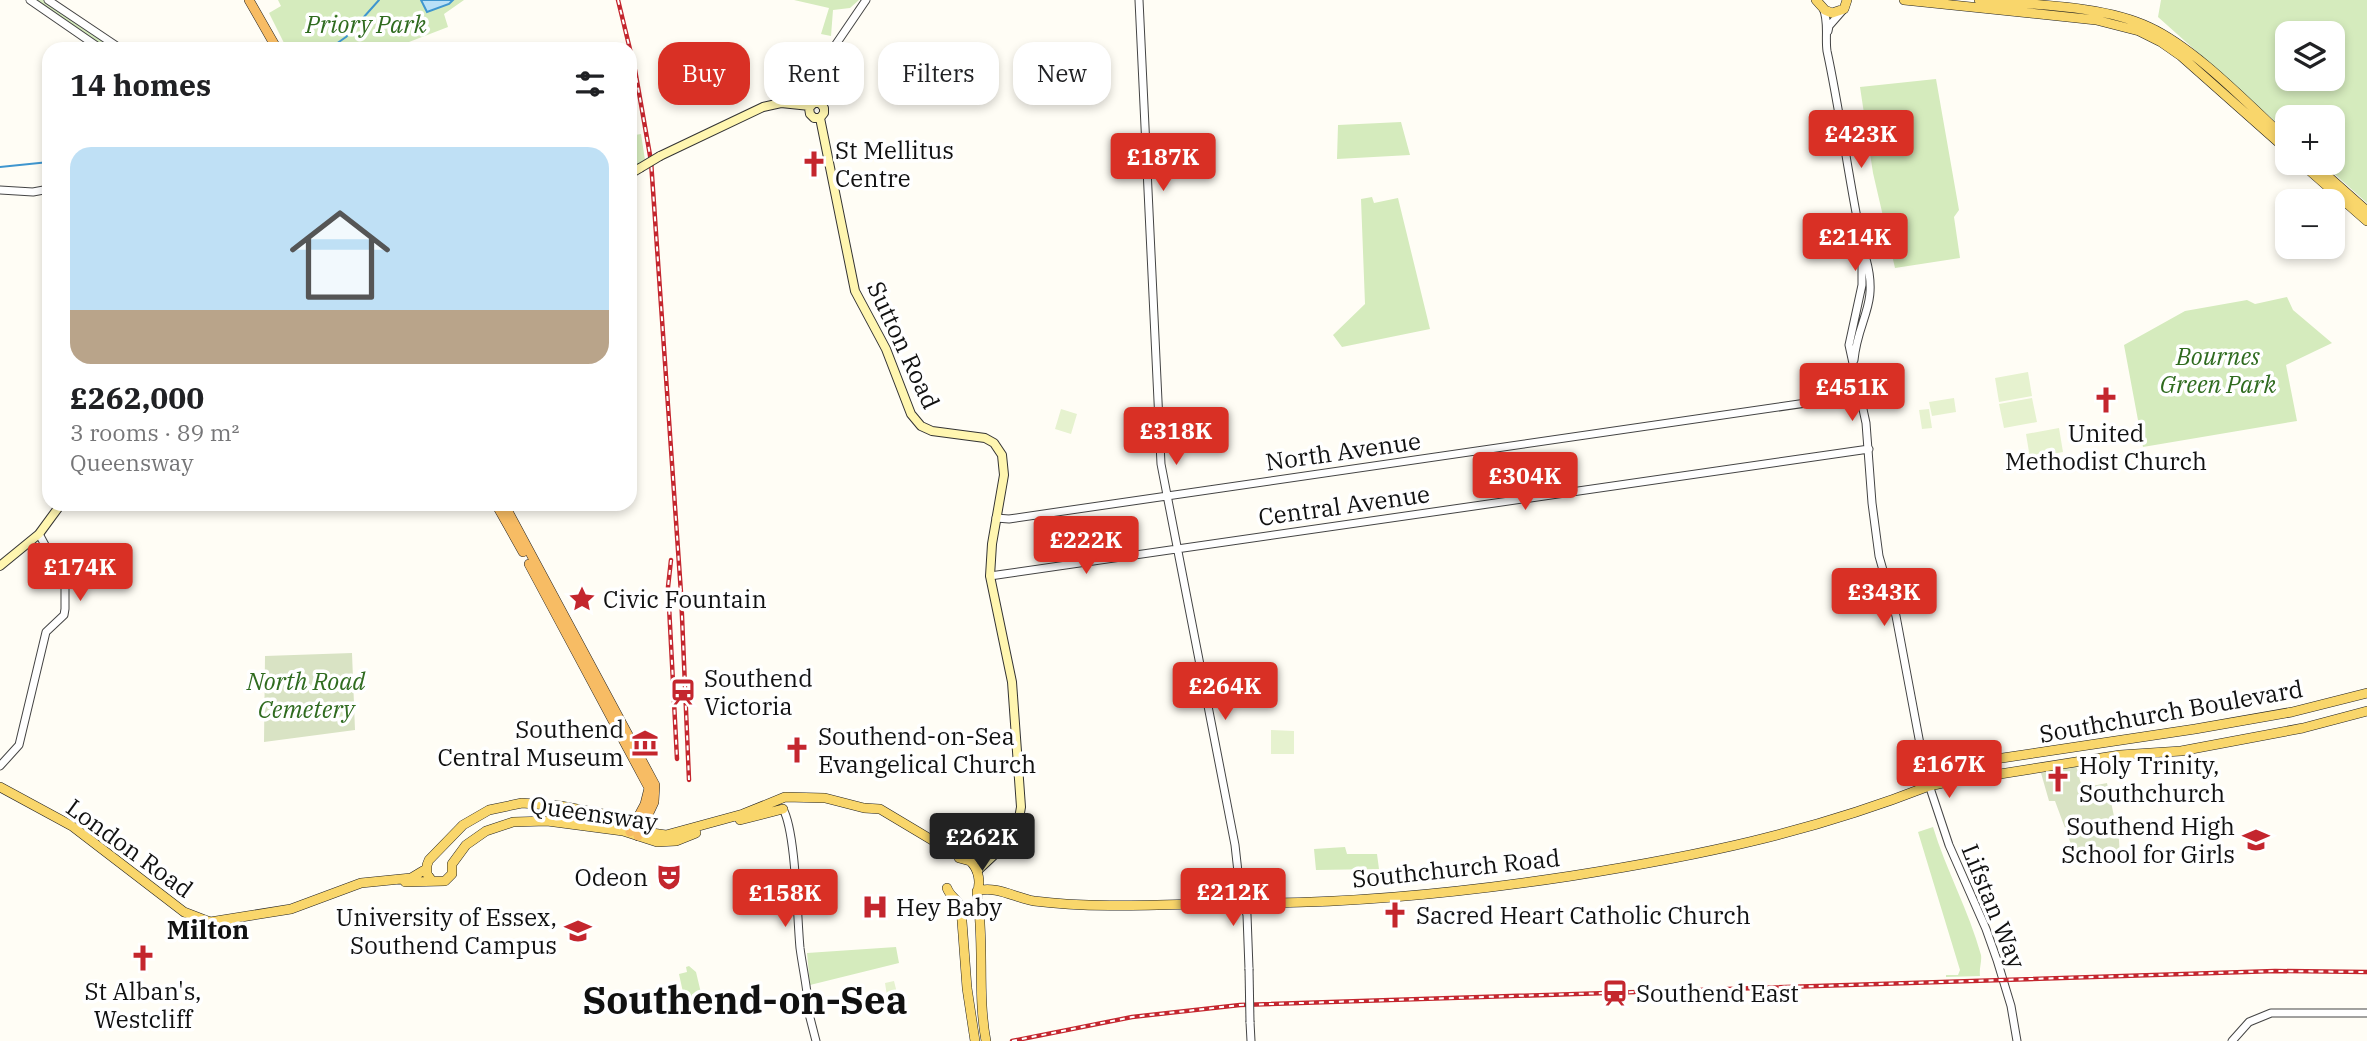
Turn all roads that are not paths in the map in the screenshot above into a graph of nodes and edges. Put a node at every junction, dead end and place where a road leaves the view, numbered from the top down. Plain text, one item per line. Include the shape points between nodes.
1 (30, 0) edge
2 (48, 0) edge
3 (249, 0) edge
4 (255, 0) edge
5 (866, 0) edge
6 (1139, 0) edge
7 (1903, 0) edge
8 (1979, 0) edge
9 (1820, 3) edge
10 (1847, 3) edge
11 (91, 42) edge
12 (111, 42) edge
13 (272, 42) edge
14 (279, 42) edge
15 (837, 42) edge
16 (1831, 67) junction
17 (817, 105) edge
18 (821, 105) edge
19 (810, 110) junction
20 (820, 118) junction
21 (2275, 129) edge
22 (2275, 139) edge
23 (637, 170) edge
24 (2315, 175) edge
25 (2326, 175) edge
26 (0, 190) edge
27 (42, 190) edge
28 (2367, 211) edge
29 (2367, 221) edge
30 (1862, 246) junction
31 (1854, 364) junction
32 (1861, 395) junction
33 (1869, 449) junction
34 (1167, 496) junction
35 (56, 511) edge
36 (500, 511) edge
37 (508, 511) edge
38 (996, 518) junction
39 (39, 534) junction
40 (1177, 549) junction
41 (0, 566) edge
42 (990, 576) junction
43 (596, 681) junction
44 (2367, 693) edge
45 (2367, 711) edge
46 (0, 766) edge
47 (1924, 769) junction
48 (1942, 775) junction
49 (0, 786) edge
50 (1929, 786) junction
51 (783, 809) joint
52 (636, 830) junction
53 (995, 855) junction
54 (436, 856) junction
55 (962, 858) junction
56 (453, 864) junction
57 (426, 869) junction
58 (977, 871) junction
59 (432, 881) junction
60 (355, 886) junction
61 (947, 888) dead end
62 (977, 892) junction
63 (1244, 903) junction
64 (2367, 1013) edge
65 (814, 1038) edge
66 (975, 1041) edge
67 (986, 1041) edge
68 (1251, 1041) edge
69 (2017, 1041) edge
70 (2232, 1041) edge

1 - 11 street
2 - 12 street
3 - 13 highway
4 - 14 highway
5 - 15 street, Sutton Road
6 - 34 street via 1161,459
7 - 22 main road via 2096,20 2139,31 2181,56
8 - 21 main road via 2109,14 2150,27 2187,51
9 - 10 main road via 1832,13
9 - 16 street via 1826,15
10 - 16 street via 1829,26
16 - 30 street
17 - 19 main road
18 - 20 main road, Sutton Road via 825,111
19 - 20 main road via 814,118
19 - 23 main road, bridge via 780,103 763,107
20 - 38 main road, Sutton Road via 857,298 886,349 916,421 932,431 985,438 1001,452 1004,469
24 - 29 main road
25 - 28 main road
26 - 27 street
30 - 31 street, Lifstan Way via 1862,285 1849,338
30 - 31 street via 1871,297
31 - 32 street, Lifstan Way
32 - 33 street, Lifstan Way
32 - 34 street, North Avenue
33 - 40 street, Central Avenue
33 - 47 street, Lifstan Way via 1875,530
34 - 38 street, North Avenue
34 - 40 street
35 - 39 main road
36 - 43 highway
37 - 43 highway
38 - 42 main road, Sutton Road
39 - 41 main road
39 - 46 street via 65,582 65,609 46,632 19,746
40 - 42 street, Central Avenue
40 - 63 street
42 - 53 main road, Sutton Road via 1012,682 1021,807 1014,832
43 - 52 highway via 649,788
44 - 48 main road, Southchurch Boulevard via 2292,712 1969,763
45 - 50 main road, Southchurch Boulevard via 2287,732 2194,748 2120,755
47 - 48 street
47 - 50 street, Lifstan Way
48 - 50 main road, Southchurch Boulevard
49 - 60 main road, London Road via 72,826 190,916 210,922 291,909
50 - 63 main road, Southchurch Road via 1830,822 1692,856 1442,894
50 - 69 street, Lifstan Way via 1997,960
51 - 52 main road, Queensway via 676,841 657,842
51 - 65 street via 791,845 802,982
52 - 54 main road, Queensway via 561,806 509,804 463,825
52 - 55 main road, Queensway via 675,834 789,797 825,798 893,815
52 - 56 main road, Queensway via 513,822 477,836
53 - 55 main road
53 - 58 main road, Sutton Road
54 - 56 main road
54 - 57 main road, Queensway
55 - 58 main road
56 - 59 main road, Queensway via 448,880
57 - 59 main road
57 - 60 main road, London Road via 411,878
58 - 62 main road
59 - 60 main road, London Road
61 - 66 main road via 961,908
62 - 63 main road, Southchurch Road via 989,889 1038,901
62 - 67 main road
63 - 68 street, bridge
64 - 70 street via 2271,1013 2249,1022

